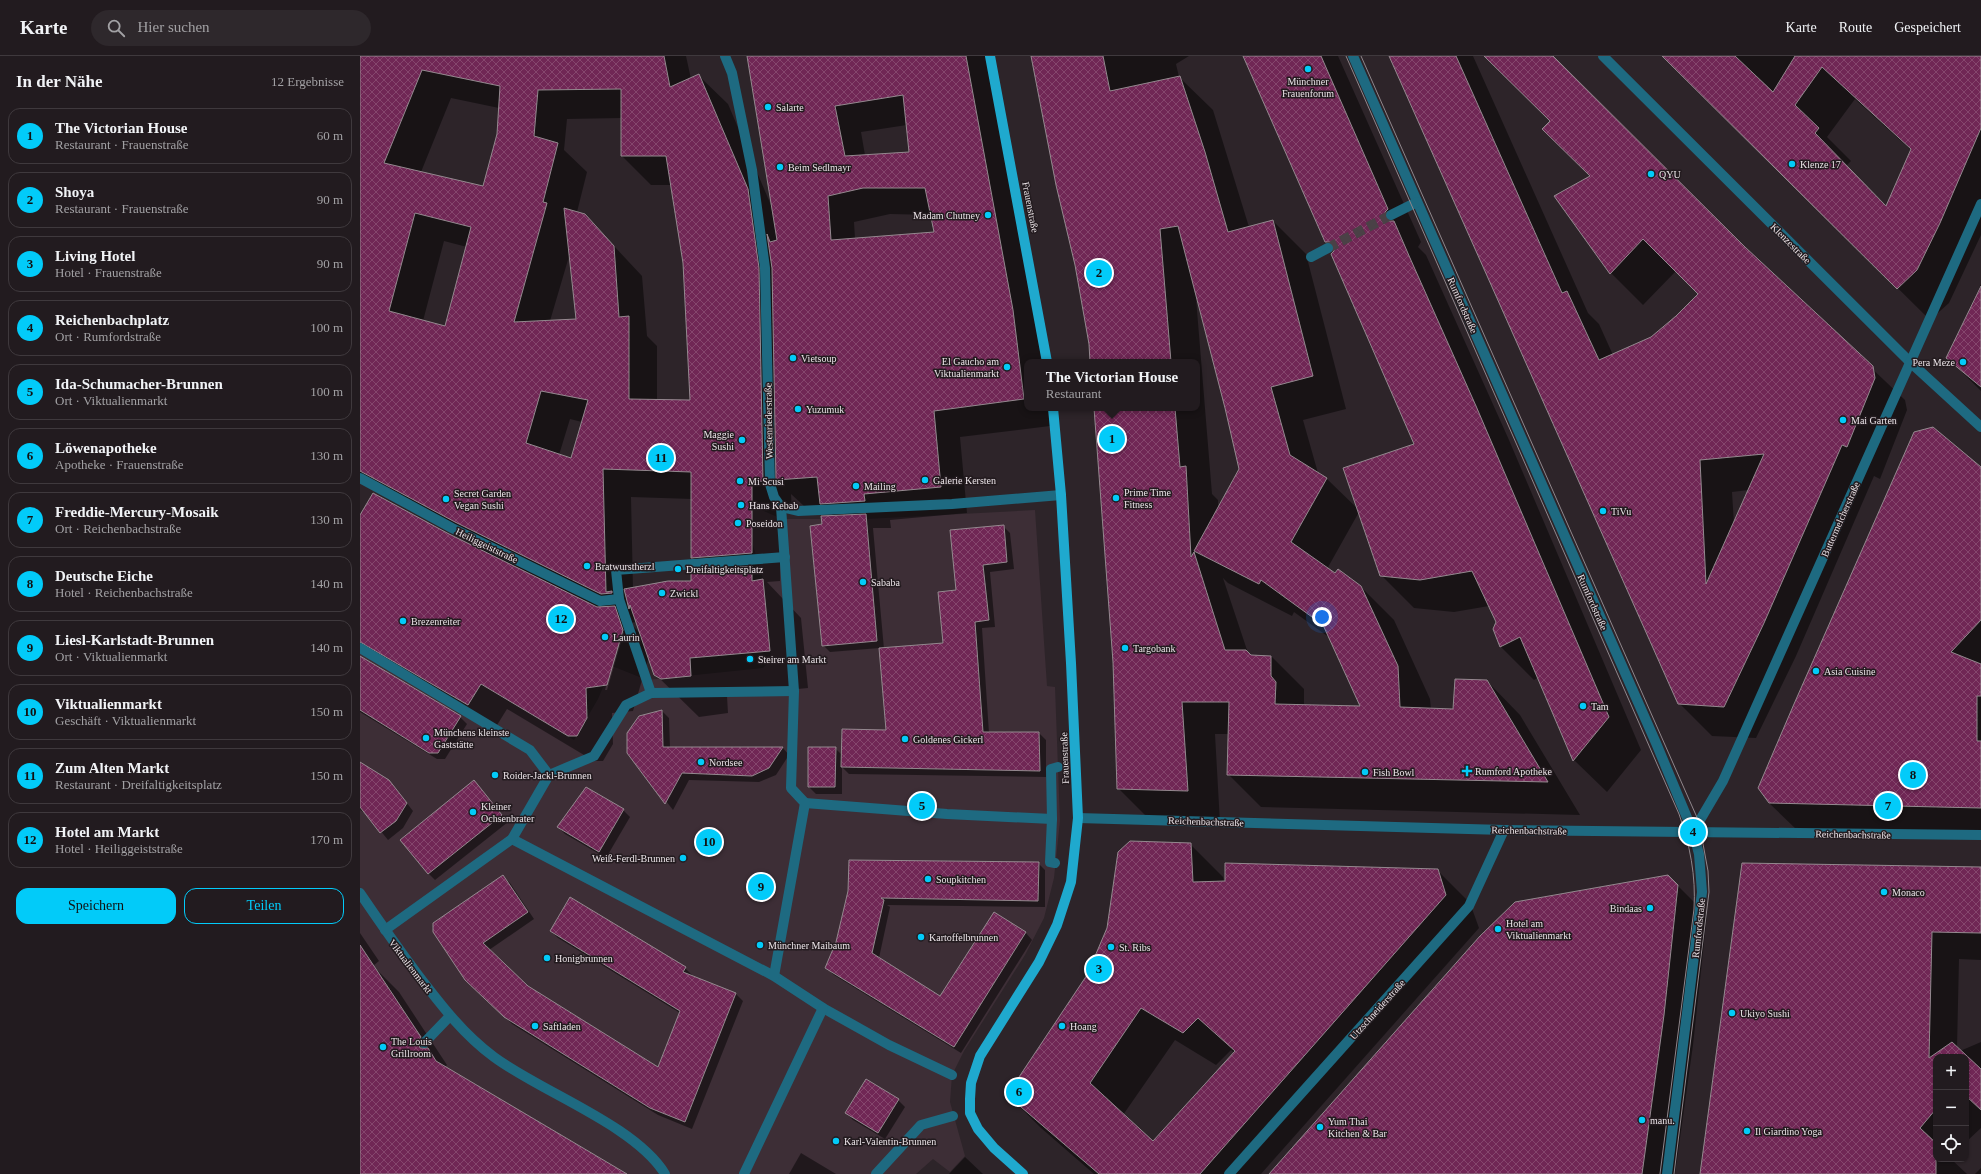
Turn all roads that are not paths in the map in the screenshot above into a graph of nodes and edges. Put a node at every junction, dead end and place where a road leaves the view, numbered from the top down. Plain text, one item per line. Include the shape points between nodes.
1 (725, 56) edge
2 (990, 56) edge
3 (1353, 56) edge
4 (1603, 56) edge
5 (1417, 202) junction
6 (1981, 204) edge
7 (1391, 215) tunnel mouth
8 (1328, 248) tunnel mouth
9 (1311, 257) dead end
10 (1046, 359) edge
11 (1910, 362) junction
12 (1053, 411) edge
13 (1981, 427) edge
14 (360, 478) edge
15 (1061, 495) junction
16 (781, 507) junction
17 (785, 557) junction
18 (619, 598) junction
19 (360, 648) edge
20 (794, 691) junction
21 (651, 693) junction
22 (1058, 768) dead end
23 (549, 775) junction
24 (806, 803) junction
25 (1078, 818) junction
26 (1052, 820) junction
27 (1504, 830) junction
28 (1693, 832) junction
29 (1981, 835) edge
30 (512, 839) junction
31 (1055, 863) dead end
32 (360, 893) edge
33 (385, 930) junction
34 (774, 976) junction
35 (823, 1008) junction
36 (450, 1017) junction
37 (424, 1042) dead end
38 (952, 1075) dead end
39 (953, 1116) dead end
40 (665, 1174) edge
41 (744, 1174) edge
42 (876, 1174) edge
43 (1023, 1174) edge
44 (1229, 1174) edge
45 (1667, 1174) edge

1 - 16 street, Westenriederstraße via 732,73 752,170 765,268 770,484 774,497
2 - 10 main road, Frauenstraße
3 - 5 street, Rumfordstraße
4 - 11 street, Klenzestraße
5 - 7 street
5 - 28 street, Rumfordstraße
6 - 11 street, Buttermelcherstraße
8 - 9 street
11 - 13 street, Klenzestraße
11 - 28 street, Buttermelcherstraße via 1723,781
12 - 15 main road, Frauenstraße
14 - 18 street, Heiliggeiststraße via 452,528 600,601
15 - 16 street via 952,504 798,511
15 - 25 main road, Frauenstraße
16 - 17 street
17 - 18 street via 616,570
17 - 20 street
18 - 21 street
19 - 23 street via 530,750
20 - 21 street
20 - 24 street via 791,788
21 - 23 street via 626,705 594,756
22 - 26 street via 1051,769
23 - 30 street, Viktualienmarkt
24 - 26 street
24 - 34 street
25 - 27 street, Reichenbachstraße
25 - 43 main road, Frauenstraße via 1071,882 1057,925 1039,962 980,1056 972,1083 970,1113 978,1129 994,1148
26 - 31 street via 1050,862
27 - 28 street, Reichenbachstraße
27 - 44 street, Utzschneiderstraße via 1469,906
28 - 29 street, Reichenbachstraße
28 - 45 street, Rumfordstraße via 1699,854 1702,892
30 - 33 street, Viktualienmarkt
30 - 34 street
32 - 33 street, Viktualienmarkt
33 - 36 street, Viktualienmarkt
34 - 35 street
35 - 38 street via 889,1045
35 - 41 street
36 - 37 street
36 - 40 street, Viktualienmarkt via 469,1037 519,1074 612,1127 641,1148
39 - 42 street via 921,1125

